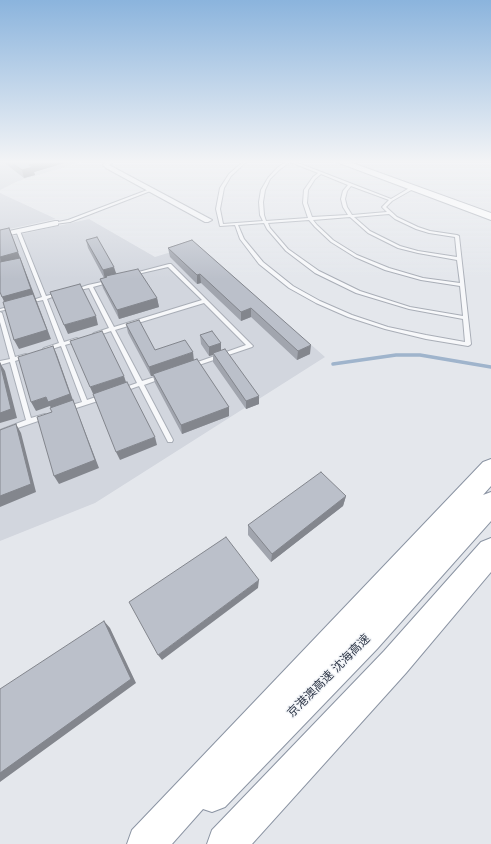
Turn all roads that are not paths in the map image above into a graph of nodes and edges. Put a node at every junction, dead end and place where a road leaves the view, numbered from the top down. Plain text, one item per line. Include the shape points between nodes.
1 (124, 200) edge
2 (171, 200) edge
3 (219, 200) edge
4 (262, 200) edge
5 (305, 200) edge
6 (343, 200) edge
7 (391, 200) edge
8 (446, 200) edge
9 (456, 200) edge
10 (389, 212) junction
11 (491, 213) edge
12 (350, 216) junction
13 (491, 217) edge
14 (310, 218) junction
15 (208, 220) dead end
16 (265, 222) junction
17 (55, 223) joint
18 (236, 224) junction
19 (18, 231) junction
20 (0, 235) edge
21 (459, 259) junction
22 (30, 262) junction
23 (23, 264) edge
24 (126, 276) edge
25 (112, 280) edge
26 (462, 285) junction
27 (90, 286) junction
28 (44, 298) junction
29 (205, 302) junction
30 (22, 304) edge
31 (15, 306) edge
32 (0, 310) edge
33 (0, 313) edge
34 (465, 318) junction
35 (113, 329) junction
36 (91, 336) edge
37 (84, 338) edge
38 (63, 344) junction
39 (41, 351) edge
40 (34, 353) edge
41 (13, 360) junction
42 (0, 363) edge
43 (184, 368) edge
44 (170, 373) edge
45 (141, 383) junction
46 (113, 393) edge
47 (106, 395) edge
48 (85, 402) junction
49 (58, 412) edge
50 (50, 414) edge
51 (30, 421) junction
52 (0, 432) edge
53 (170, 440) dead end
54 (491, 469) edge
55 (491, 503) edge
56 (491, 551) edge
57 (146, 844) edge
58 (162, 844) edge
59 (226, 844) edge

1 - 17 lane via 69,221
2 - 15 street
3 - 18 lane via 221,225
4 - 16 lane
5 - 14 lane via 306,211
6 - 12 lane
7 - 10 lane via 384,207
8 - 13 street
9 - 11 street
10 - 12 lane
10 - 21 lane via 416,228 457,236
12 - 14 lane
12 - 21 lane via 369,232 400,246
14 - 16 lane
14 - 26 lane via 332,241 371,263 423,279
16 - 18 lane
16 - 34 lane via 279,243 296,258 343,286 409,308
17 - 19 street
18 - 34 lane via 247,247 270,271 304,294 339,311 406,333 468,344
19 - 20 street
19 - 22 lane
21 - 26 lane
22 - 23 lane
22 - 28 lane
24 - 29 lane via 169,265
25 - 27 lane
26 - 34 lane
27 - 28 lane
27 - 35 lane
28 - 30 lane
28 - 38 lane
29 - 35 lane
29 - 43 lane via 250,346
31 - 32 lane
33 - 41 lane
35 - 36 lane
35 - 45 lane
37 - 38 lane
38 - 39 lane
38 - 48 lane
40 - 41 lane
41 - 42 lane
41 - 51 lane
44 - 45 lane
45 - 46 lane
45 - 53 lane
47 - 48 lane
48 - 49 lane
50 - 51 lane
51 - 52 lane
54 - 57 highway
55 - 58 highway, 京港澳高速 沈海高速 via 366,638
56 - 59 highway via 395,662

